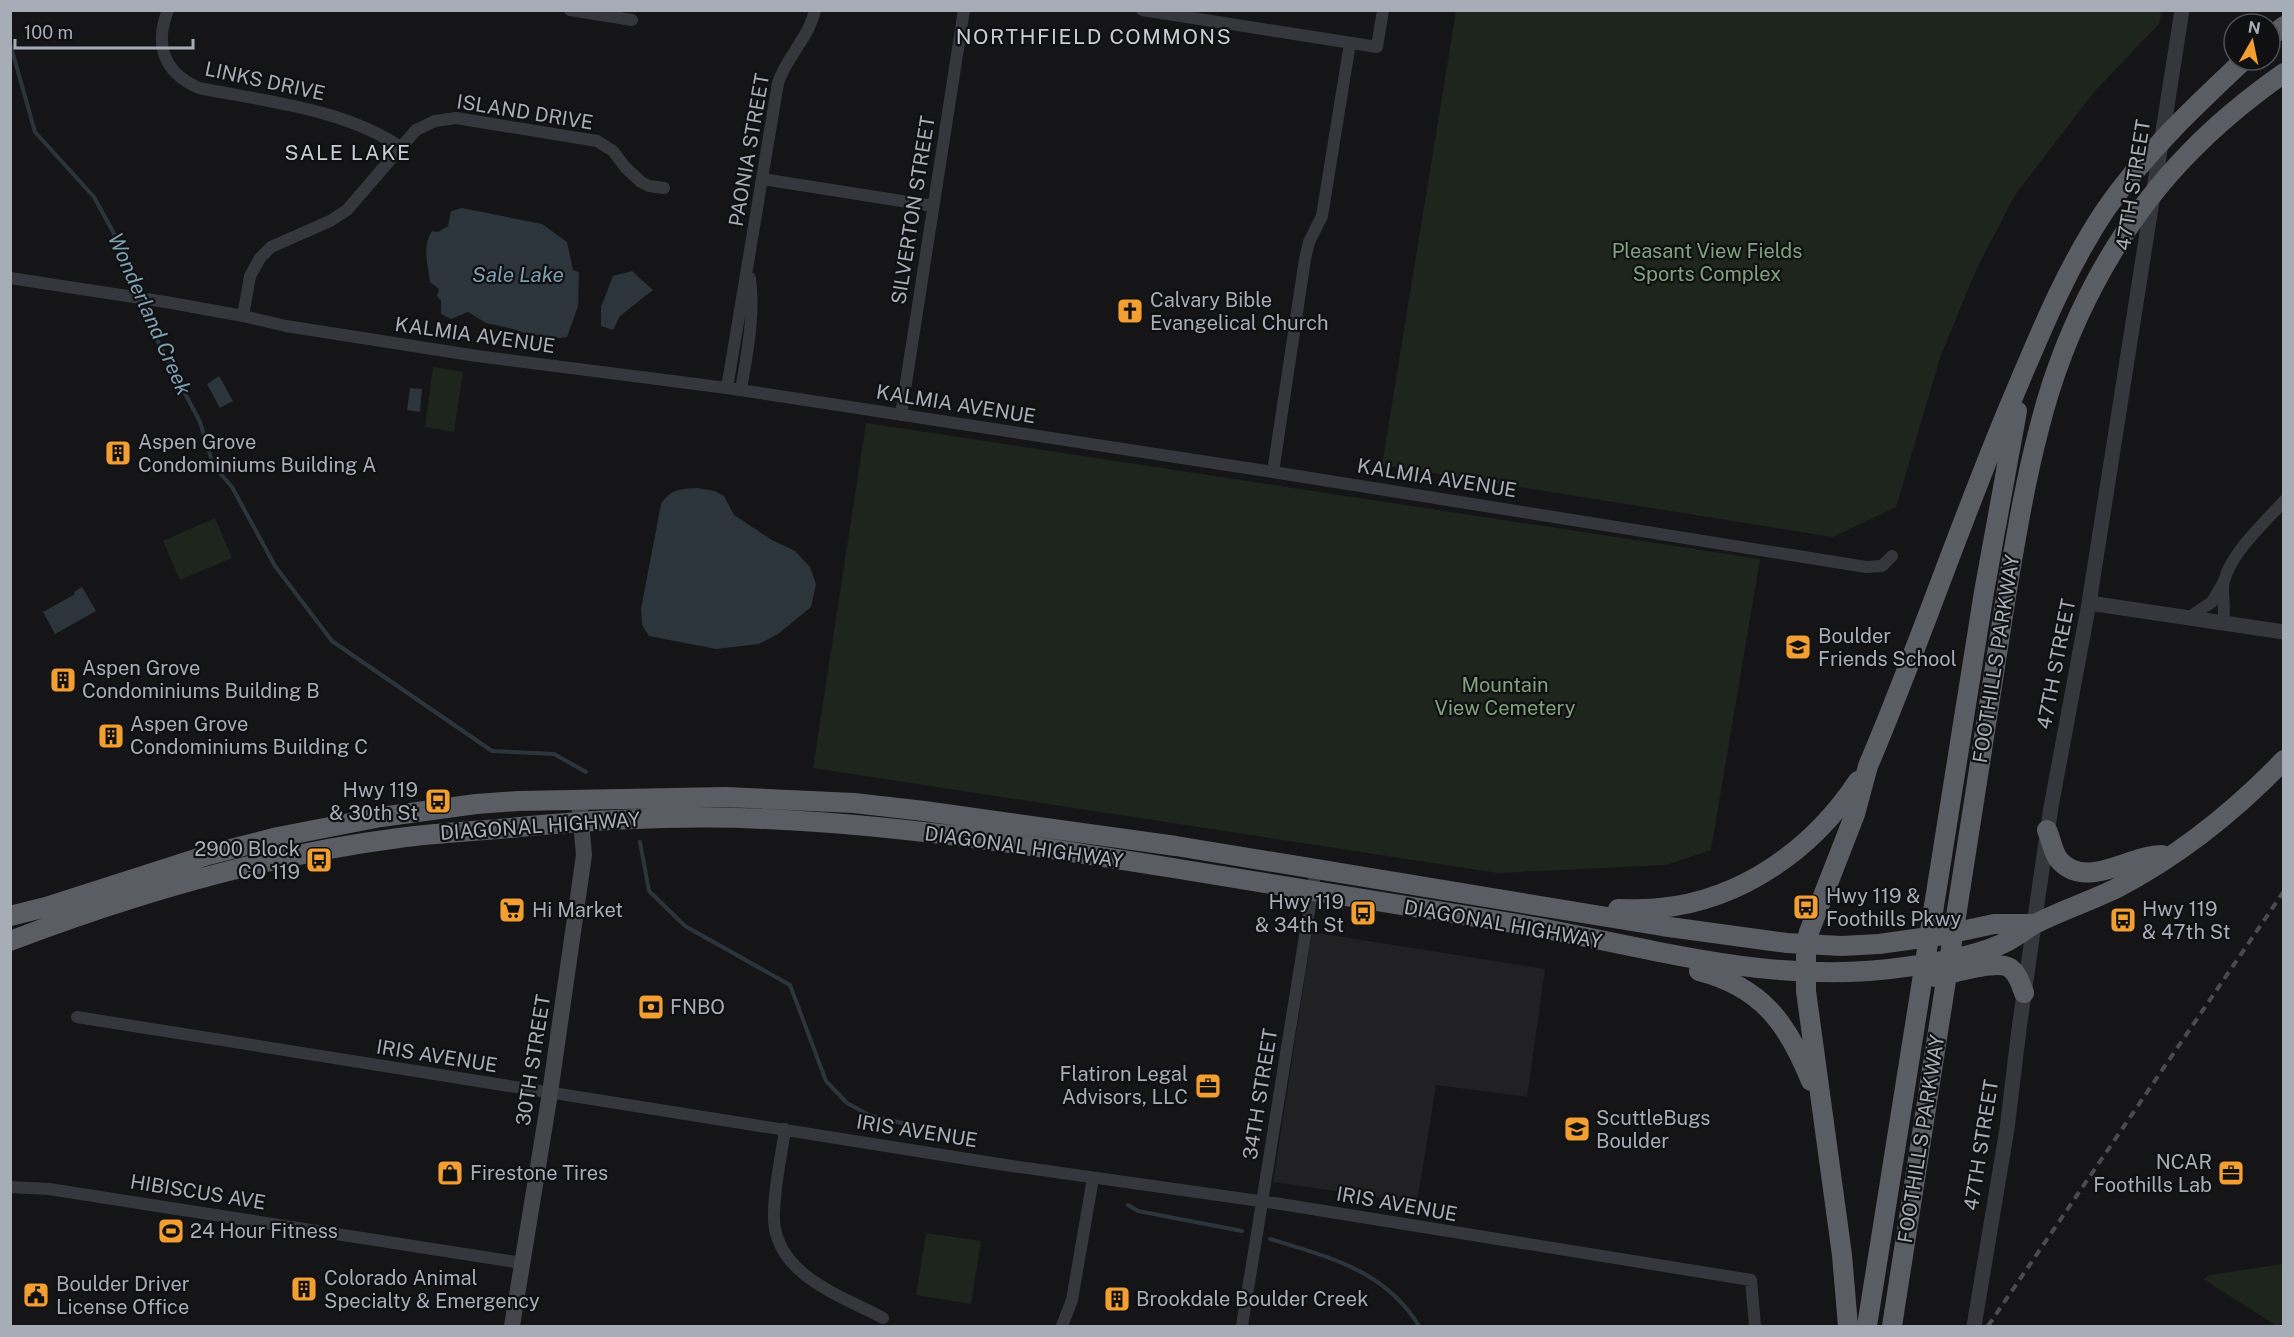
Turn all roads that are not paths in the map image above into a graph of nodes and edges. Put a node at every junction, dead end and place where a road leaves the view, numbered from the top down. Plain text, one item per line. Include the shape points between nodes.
1 (570, 10) edge
2 (815, 10) edge
3 (964, 10) edge
4 (1232, 10) edge
5 (1383, 10) edge
6 (2182, 10) edge
7 (1149, 11) edge
8 (166, 15) edge
9 (632, 20) dead end
10 (1230, 24) junction
11 (1350, 43) junction
12 (2231, 72) edge
13 (2283, 73) edge
14 (400, 147) junction
15 (762, 179) junction
16 (664, 188) dead end
17 (933, 206) junction
18 (748, 268) junction
19 (10, 278) edge
20 (243, 316) junction
21 (2032, 350) junction
22 (727, 388) junction
23 (741, 390) junction
24 (902, 415) junction
25 (1273, 472) junction
26 (2283, 501) edge
27 (1892, 556) dead end
28 (2223, 583) junction
29 (2089, 603) junction
30 (2188, 618) junction
31 (2223, 624) junction
32 (2283, 633) edge
33 (2283, 760) edge
34 (1868, 766) junction
35 (579, 800) junction
36 (924, 811) junction
37 (582, 821) junction
38 (2047, 830) junction
39 (921, 832) junction
40 (2174, 854) junction
41 (1316, 868) junction
42 (1312, 891) junction
43 (1575, 910) junction
44 (10, 916) edge
45 (2034, 924) junction
46 (1534, 927) junction
47 (10, 941) edge
48 (1806, 944) junction
49 (1805, 973) junction
50 (1832, 974) junction
51 (2024, 993) junction
52 (77, 1017) dead end
53 (550, 1093) junction
54 (1822, 1112) junction
55 (785, 1129) junction
56 (1093, 1178) junction
57 (10, 1187) edge
58 (1262, 1202) junction
59 (522, 1263) junction
60 (883, 1318) dead end
61 (512, 1326) edge
62 (1062, 1326) edge
63 (1242, 1326) edge
64 (1755, 1326) edge
65 (1848, 1326) edge
66 (1867, 1326) edge
67 (1892, 1326) edge
68 (1974, 1326) edge

1 - 9 street
2 - 15 street, PAONIA STREET via 812,24 783,70
3 - 17 street, SILVERTON STREET
4 - 10 street
5 - 11 street via 1377,47
6 - 29 street, 47TH STREET
7 - 10 street
8 - 14 street, LINKS DRIVE via 161,43 164,57 172,71 186,82 362,125
10 - 11 street
11 - 25 street via 1322,216 1305,259
12 - 21 highway via 2193,107 2106,209 2065,278
13 - 67 highway, FOOTHILLS PARKWAY via 2213,129 2135,219 2076,321 2039,428 2009,580
14 - 16 street, ISLAND DRIVE via 420,127 456,118 597,141 613,151 641,182
14 - 20 street, ISLAND DRIVE via 347,210 271,248 260,258 250,276
15 - 17 street
15 - 18 street, PAONIA STREET
17 - 24 street, SILVERTON STREET
18 - 22 street, PAONIA STREET
18 - 23 street, PAONIA STREET via 753,309
19 - 20 street, KALMIA AVENUE
20 - 22 street, KALMIA AVENUE via 477,356
21 - 34 highway
21 - 66 highway, FOOTHILLS PARKWAY via 2009,445
22 - 23 street, KALMIA AVENUE
23 - 24 street, KALMIA AVENUE
24 - 25 street, KALMIA AVENUE
25 - 27 street, KALMIA AVENUE via 1866,567 1882,566
26 - 28 street via 2241,550
28 - 30 street via 2212,602
28 - 31 street
29 - 30 street
29 - 38 street, 47TH STREET
30 - 31 street
31 - 32 street
33 - 40 highway, DIAGONAL HIGHWAY via 2229,814
34 - 43 highway via 1819,830 1754,880 1724,893 1659,909
34 - 48 highway via 1855,814
35 - 36 highway, DIAGONAL HIGHWAY via 747,798
35 - 37 main road, 30TH STREET
35 - 44 highway, DIAGONAL HIGHWAY via 476,804 278,837
36 - 39 highway
36 - 41 highway, DIAGONAL HIGHWAY
37 - 39 highway, DIAGONAL HIGHWAY via 766,819
37 - 47 highway, DIAGONAL HIGHWAY via 397,838 303,854 114,904
37 - 53 main road, 30TH STREET via 584,855
38 - 40 highway via 2058,859 2073,872 2092,873 2156,855
38 - 45 street, 47TH STREET
39 - 42 highway, DIAGONAL HIGHWAY
40 - 45 highway, DIAGONAL HIGHWAY via 2116,888
41 - 42 street, 34TH STREET
41 - 43 highway, DIAGONAL HIGHWAY
42 - 46 highway, DIAGONAL HIGHWAY
42 - 58 street, 34TH STREET
43 - 48 highway, DIAGONAL HIGHWAY via 1662,926
45 - 48 highway, DIAGONAL HIGHWAY via 1994,924 1879,944
45 - 50 highway, DIAGONAL HIGHWAY via 2000,944 1965,955 1905,968
45 - 51 street, 47TH STREET
46 - 49 highway, DIAGONAL HIGHWAY via 1741,968
46 - 54 highway via 1565,941 1711,974 1750,992 1792,1038
48 - 49 highway
49 - 50 highway, DIAGONAL HIGHWAY
49 - 54 highway
50 - 51 highway via 1878,983 2003,965 2014,972
51 - 68 street, 47TH STREET via 2007,1129
52 - 53 street, IRIS AVENUE
53 - 55 street, IRIS AVENUE
53 - 59 main road, 30TH STREET
54 - 65 highway
55 - 56 street, IRIS AVENUE
55 - 60 street via 774,1221 786,1255 813,1281
56 - 58 street, IRIS AVENUE
56 - 62 street via 1072,1300
57 - 59 street, HIBISCUS AVE via 49,1189
58 - 63 street, 34TH STREET
58 - 64 street, IRIS AVENUE via 1751,1280
59 - 61 main road, 30TH STREET

